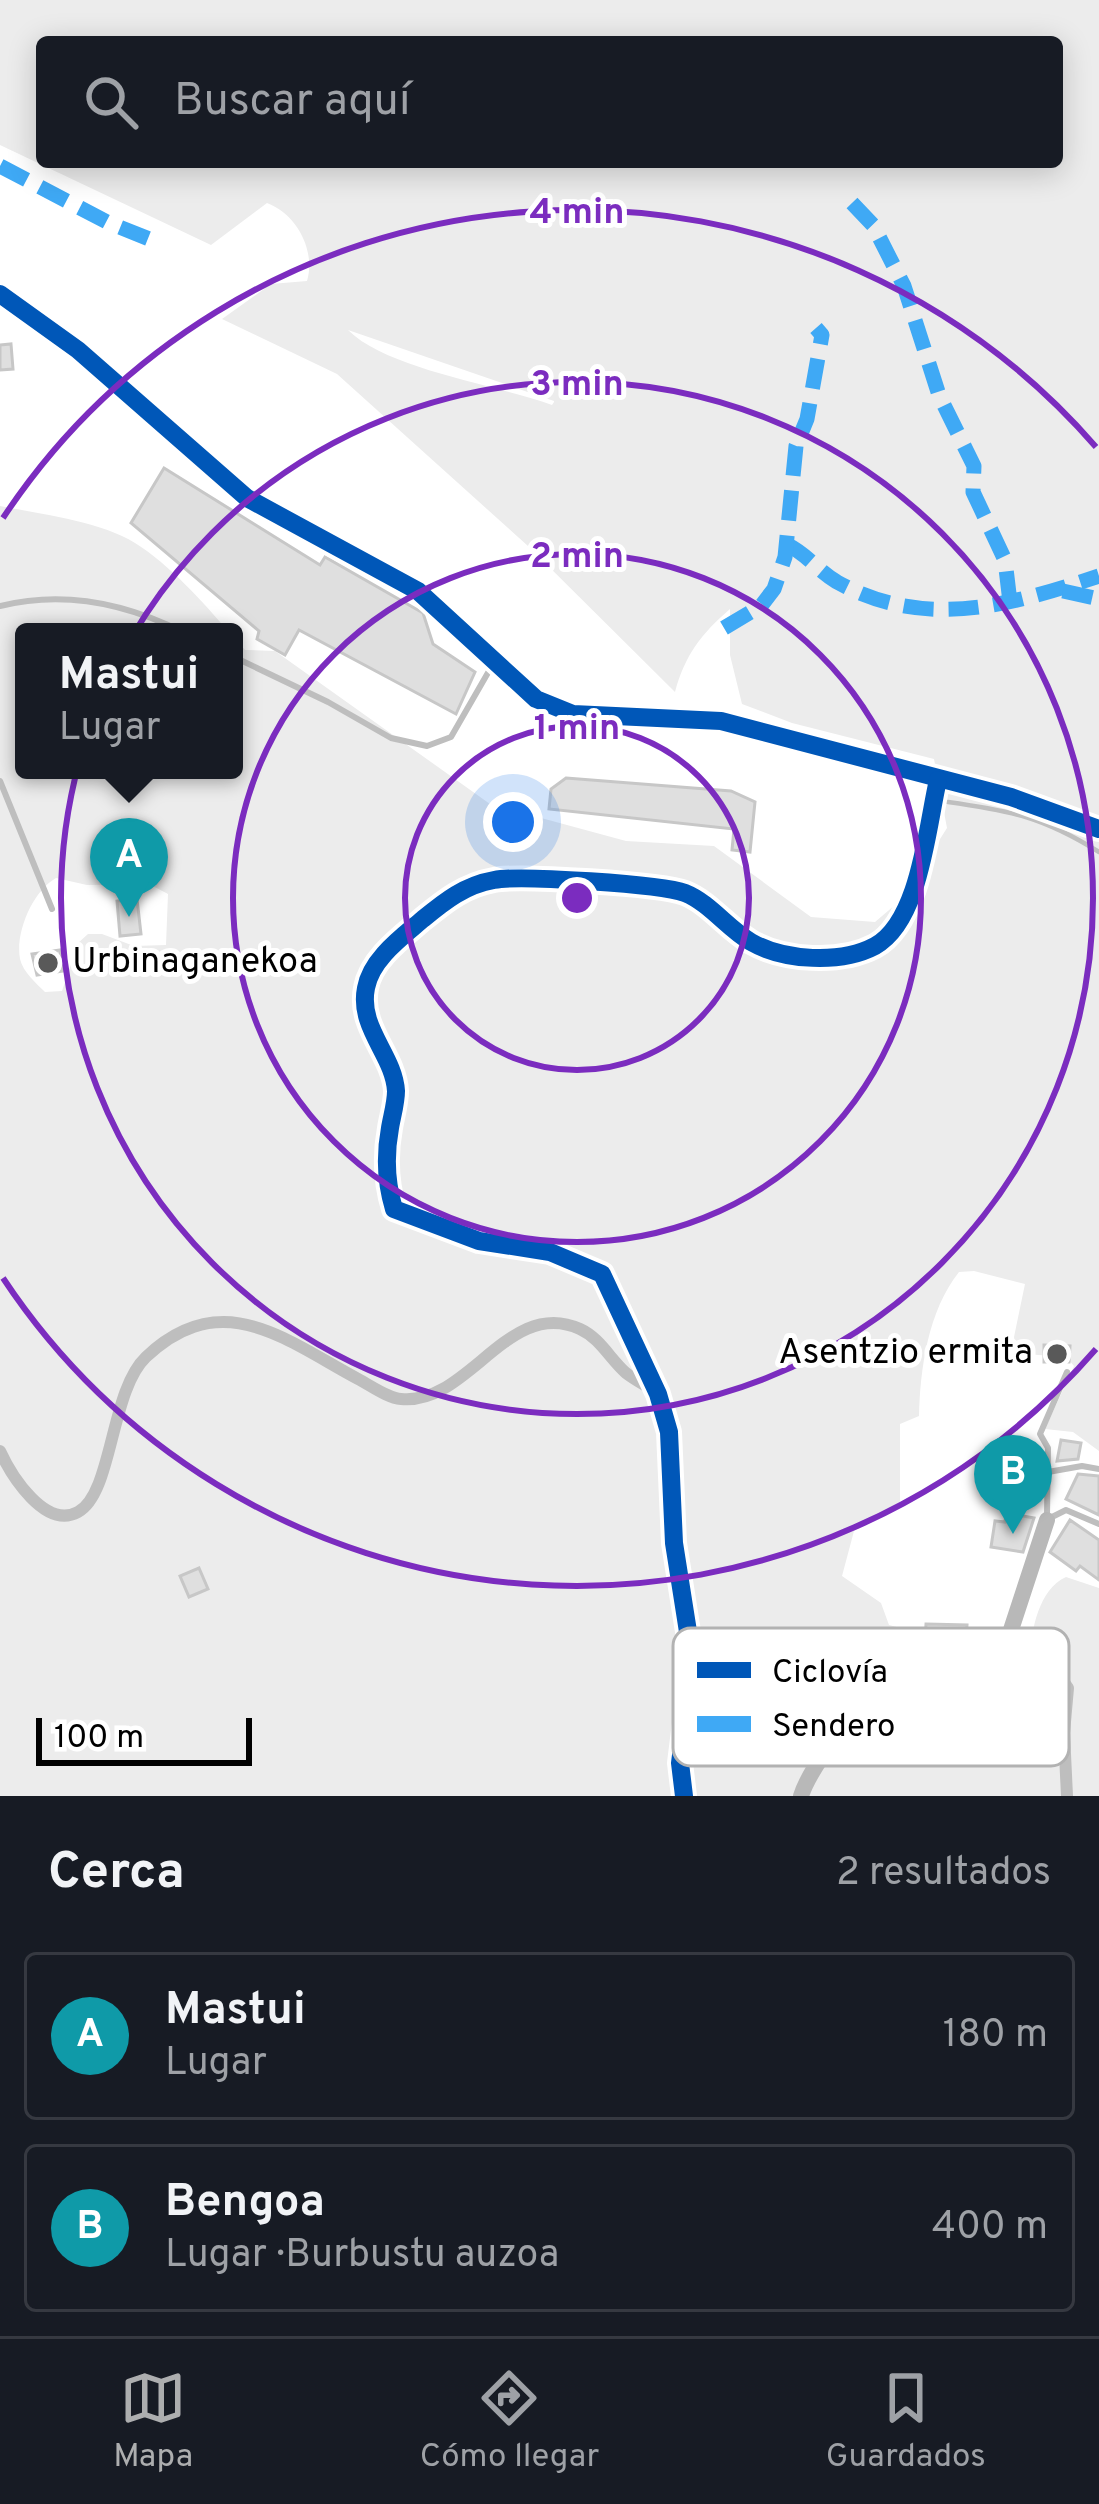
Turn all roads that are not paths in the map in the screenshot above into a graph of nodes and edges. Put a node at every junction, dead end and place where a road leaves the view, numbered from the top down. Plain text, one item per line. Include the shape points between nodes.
1 (0, 294) edge
2 (0, 606) edge
3 (162, 623) edge
4 (494, 661) junction
5 (243, 662) edge
6 (938, 780) junction
7 (0, 781) edge
8 (1099, 829) edge
9 (52, 909) dead end
10 (1067, 1372) dead end
11 (658, 1394) junction
12 (0, 1451) edge
13 (1099, 1469) edge
14 (1048, 1472) junction
15 (1047, 1520) junction
16 (1099, 1524) edge
17 (686, 1628) edge
18 (1012, 1628) edge
19 (680, 1766) edge
20 (816, 1766) edge
21 (1066, 1766) edge
22 (684, 1796) edge
23 (801, 1796) edge
24 (1067, 1796) edge

1 - 4 street via 78,350 247,498 418,591
2 - 3 lane via 91,601
4 - 5 lane via 451,737 427,746 391,738
4 - 6 street via 536,699 573,714 722,721
6 - 8 street
6 - 11 street via 909,907 897,928 854,954 768,950 688,894 660,887 496,879 453,893 391,946 366,983 364,1013 396,1089 388,1140 394,1209 602,1274
7 - 9 lane
10 - 14 lane via 1040,1434
11 - 12 street via 579,1328 526,1329 446,1388 397,1400 278,1333 211,1321 146,1357 128,1382 93,1498 76,1514 41,1508
11 - 17 street via 669,1432
13 - 14 lane
14 - 15 lane
15 - 16 lane via 1066,1510
15 - 18 street
19 - 22 street
20 - 23 street
21 - 24 street

